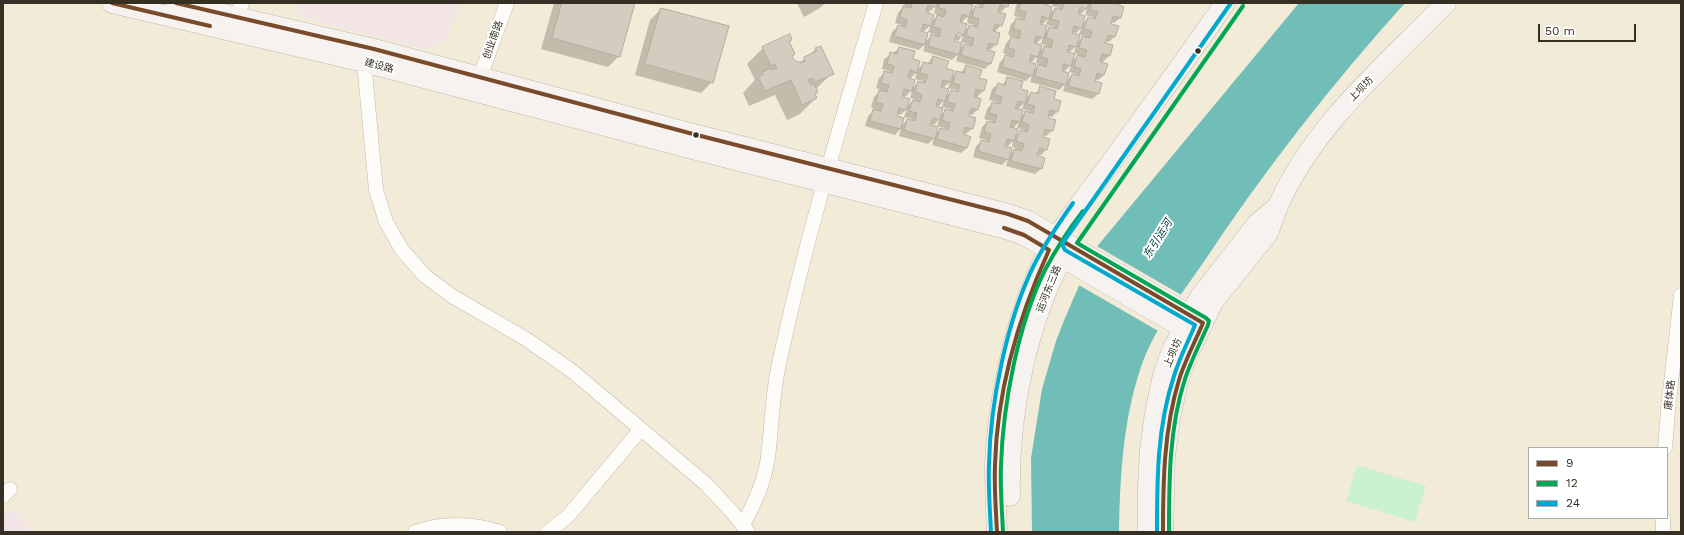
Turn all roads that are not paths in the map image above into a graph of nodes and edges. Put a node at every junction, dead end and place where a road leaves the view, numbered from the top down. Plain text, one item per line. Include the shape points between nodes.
1 (112, 3) edge
2 (176, 3) edge
3 (506, 3) edge
4 (876, 3) edge
5 (1225, 3) edge
6 (1238, 3) edge
7 (1446, 3) edge
8 (240, 10) edge
9 (364, 62) junction
10 (480, 77) junction
11 (826, 175) junction
12 (1066, 252) junction
13 (1681, 295) edge
14 (1188, 322) junction
15 (641, 429) junction
16 (1665, 447) edge
17 (1663, 519) edge
18 (746, 528) edge
19 (415, 532) edge
20 (500, 532) edge
21 (548, 532) edge
22 (997, 532) edge
23 (1010, 532) edge
24 (1148, 532) edge
25 (1163, 532) edge
26 (1663, 532) edge

1 - 9 street, 建设路
2 - 8 street, 建设路
3 - 10 street, 创业南路
4 - 11 street
5 - 12 street, 运河东三路
6 - 12 street, 运河东三路
7 - 14 street, 上坝坊 via 1324,129 1301,162 1278,206 1257,224 1200,297
8 - 10 street, 建设路
9 - 11 street, 建设路
9 - 15 street via 376,190 386,222 402,250 438,287 526,339 572,371
10 - 11 street, 建设路
11 - 12 street, 建设路 via 1008,214 1028,221
11 - 18 street via 779,365 768,458
12 - 14 street, 建设路
12 - 22 street, 运河东三路 via 1036,276 1018,326 998,430 995,465
12 - 23 street, 运河东三路 via 1042,304 1023,368 1009,472
13 - 16 street, 康体路
14 - 24 street, 上坝坊 via 1172,350 1163,375 1155,413 1148,480
14 - 25 street, 上坝坊 via 1187,356 1178,381 1165,456
15 - 18 street via 706,484
15 - 21 street via 568,516
17 - 26 street
19 - 20 street via 468,524

